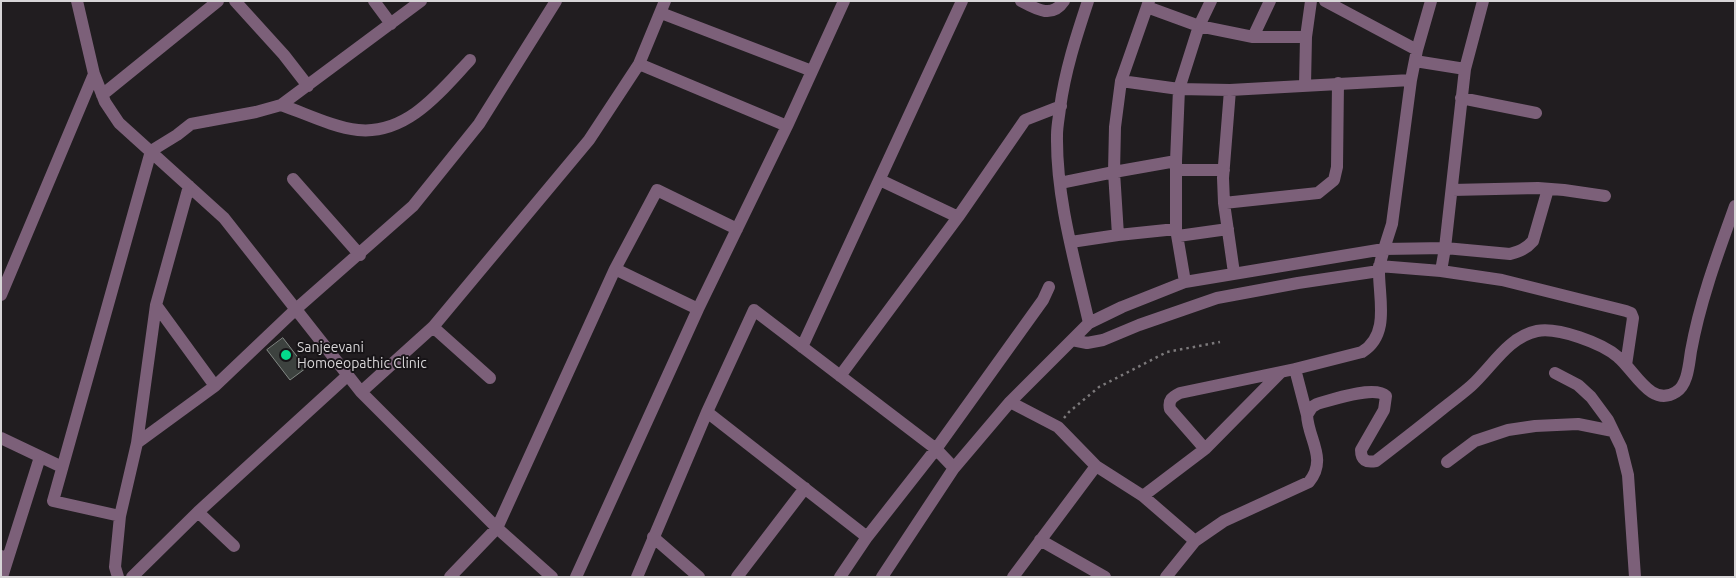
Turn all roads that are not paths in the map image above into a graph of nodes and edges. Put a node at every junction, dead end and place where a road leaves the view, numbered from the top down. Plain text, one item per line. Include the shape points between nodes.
1 (77, 1) edge
2 (218, 1) edge
3 (235, 1) edge
4 (374, 1) edge
5 (421, 1) edge
6 (556, 1) edge
7 (844, 1) edge
8 (962, 1) edge
9 (1021, 1) edge
10 (1064, 1) edge
11 (1088, 1) edge
12 (1211, 1) edge
13 (1270, 1) edge
14 (1310, 1) edge
15 (1325, 1) edge
16 (1431, 1) edge
17 (1484, 1) edge
18 (1148, 4) edge
19 (663, 7) edge
20 (391, 24) junction
21 (1199, 26) junction
22 (1253, 37) junction
23 (1306, 37) junction
24 (1416, 56) junction
25 (470, 60) dead end
26 (639, 64) junction
27 (1466, 69) junction
28 (812, 72) junction
29 (94, 74) junction
30 (1411, 80) junction
31 (1121, 81) junction
32 (1338, 83) junction
33 (1305, 85) junction
34 (308, 86) junction
35 (1179, 89) junction
36 (1230, 90) junction
37 (102, 95) junction
38 (1461, 98) junction
39 (281, 104) junction
40 (1061, 106) junction
41 (1536, 112) dead end
42 (787, 126) junction
43 (151, 151) junction
44 (1176, 166) junction
45 (1224, 170) junction
46 (1114, 172) junction
47 (293, 178) dead end
48 (880, 180) junction
49 (1060, 183) junction
50 (189, 186) junction
51 (1548, 189) junction
52 (1452, 190) junction
53 (1605, 196) dead end
54 (1224, 203) junction
55 (1735, 206) edge
56 (958, 217) junction
57 (737, 229) junction
58 (1228, 229) junction
59 (1177, 232) junction
60 (1118, 235) junction
61 (1071, 242) junction
62 (1445, 248) junction
63 (1384, 249) junction
64 (360, 254) junction
65 (615, 269) junction
66 (1379, 269) junction
67 (1441, 271) junction
68 (1234, 273) junction
69 (1296, 274) junction
70 (1257, 281) junction
71 (1185, 282) junction
72 (1049, 287) dead end
73 (2, 288) edge
74 (156, 305) junction
75 (296, 309) junction
76 (698, 309) junction
77 (1138, 314) junction
78 (1089, 323) junction
79 (433, 327) junction
80 (1072, 340) junction
81 (802, 347) junction
82 (1626, 365) junction
83 (1295, 369) junction
84 (1281, 372) junction
85 (1555, 374) dead end
86 (347, 376) junction
87 (840, 376) junction
88 (490, 378) dead end
89 (215, 386) junction
90 (361, 392) junction
91 (1010, 402) junction
92 (707, 412) junction
93 (1307, 415) junction
94 (1613, 431) junction
95 (1, 438) edge
96 (138, 442) junction
97 (936, 449) junction
98 (1205, 449) junction
99 (40, 457) junction
100 (1447, 462) dead end
101 (1096, 466) junction
102 (62, 467) junction
103 (954, 468) junction
104 (805, 488) junction
105 (1142, 496) junction
106 (198, 512) junction
107 (120, 516) junction
108 (497, 528) junction
109 (653, 537) junction
110 (867, 537) junction
111 (1040, 540) junction
112 (1195, 541) junction
113 (234, 546) dead end
114 (5, 557) edge
115 (2, 577) edge
116 (118, 577) edge
117 (132, 577) edge
118 (450, 577) edge
119 (552, 577) edge
120 (576, 577) edge
121 (637, 577) edge
122 (699, 577) edge
123 (737, 577) edge
124 (840, 577) edge
125 (882, 577) edge
126 (1013, 577) edge
127 (1105, 577) edge
128 (1166, 577) edge
129 (1635, 577) edge

1 - 29 street
2 - 37 street
3 - 34 street
4 - 20 street
5 - 20 street
6 - 64 street via 480,124 413,206
7 - 28 street
8 - 48 street
9 - 10 street via 1048,11 1056,10
11 - 40 street via 1073,44
12 - 21 street
13 - 22 street
14 - 23 street
15 - 24 street
16 - 24 street
17 - 27 street
18 - 21 street
18 - 31 street
19 - 26 street
19 - 28 street
20 - 34 street
21 - 22 street
21 - 35 street
22 - 23 street
23 - 33 street
24 - 27 street
24 - 30 street
25 - 39 street via 429,104 386,128 356,130
26 - 42 street
26 - 79 street via 589,140
27 - 38 street
28 - 42 street
29 - 37 street
29 - 73 street
30 - 32 street
30 - 63 street via 1392,224
31 - 35 street
31 - 46 street
32 - 33 street
32 - 54 street via 1334,180 1318,193
33 - 36 street
34 - 39 street
35 - 36 street
35 - 44 street
36 - 45 street
37 - 43 street via 119,123
38 - 41 street
38 - 52 street
39 - 43 street via 190,124
40 - 49 street via 1057,134
40 - 56 street via 1025,120
42 - 57 street
43 - 50 street
43 - 102 street
44 - 45 street
44 - 46 street
44 - 59 street
45 - 54 street
46 - 49 street
46 - 60 street
47 - 64 street
48 - 56 street
48 - 81 street
49 - 61 street
50 - 74 street
50 - 75 street via 224,218
51 - 52 street
51 - 53 street
51 - 62 street via 1528,248 1510,254
52 - 62 street
54 - 58 street
55 - 82 street via 1711,272 1680,390 1668,397 1659,396 1647,389
56 - 87 street
57 - 65 street via 657,190
57 - 76 street
58 - 59 street
58 - 68 street
59 - 60 street
59 - 71 street
60 - 61 street
61 - 78 street
62 - 63 street
62 - 67 street
63 - 66 street
63 - 69 street
64 - 75 street
65 - 76 street
65 - 108 street
66 - 67 street
66 - 69 street
66 - 83 street via 1381,326 1371,346 1362,352
67 - 82 street via 1502,280 1630,313 1633,324
68 - 70 street
68 - 71 street
69 - 70 street
69 - 70 street
70 - 77 street via 1216,298
71 - 77 street
72 - 97 street via 1043,300
74 - 89 street
74 - 96 street
75 - 86 street
75 - 89 street
76 - 120 street
77 - 78 street
77 - 80 street via 1095,342
78 - 80 street
79 - 88 street
79 - 90 street
80 - 91 street
81 - 87 street
81 - 92 street via 754,310
82 - 93 street via 1603,346 1579,337 1552,331 1524,335 1471,386 1383,456 1370,462 1362,456 1362,450 1384,410 1386,396 1383,393 1369,391 1317,404
83 - 84 street
83 - 93 street
84 - 98 street
84 - 98 street via 1180,393 1172,398 1170,409
85 - 94 street via 1591,397
86 - 90 street
86 - 106 street
87 - 97 street
89 - 96 street
90 - 108 street
91 - 101 street via 1058,428
91 - 103 street
92 - 104 street
92 - 109 street
93 - 112 street via 1318,464 1315,476 1309,482 1224,522
94 - 100 street via 1578,424 1508,430 1475,441
94 - 129 street via 1628,475
95 - 99 street
96 - 107 street
97 - 103 street
97 - 110 street
98 - 105 street
99 - 102 street
99 - 114 street
101 - 105 street
101 - 111 street
102 - 107 street via 53,501
103 - 125 street
104 - 110 street
104 - 123 street
105 - 112 street
106 - 113 street
106 - 117 street
107 - 116 street via 115,568
108 - 118 street
108 - 119 street
109 - 121 street
109 - 122 street
110 - 124 street
111 - 126 street
111 - 127 street
112 - 128 street
114 - 115 street

